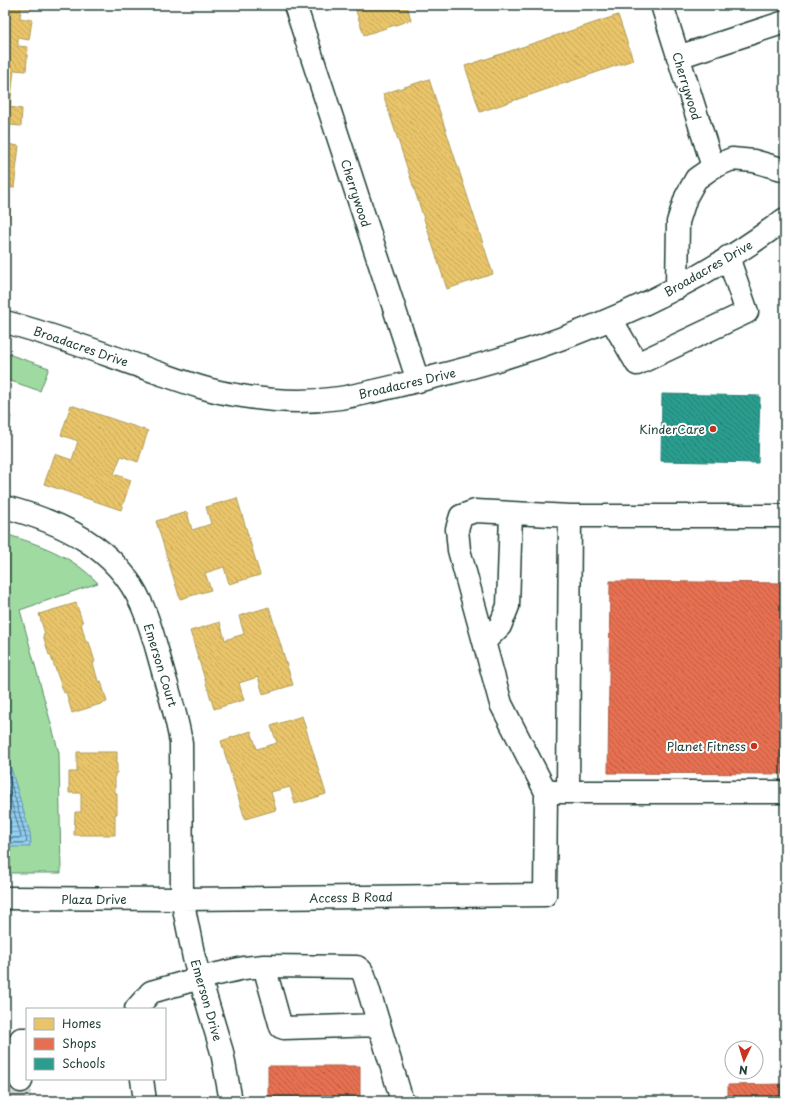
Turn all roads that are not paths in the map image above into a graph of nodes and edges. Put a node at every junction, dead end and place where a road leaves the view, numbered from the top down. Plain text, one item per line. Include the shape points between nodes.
1 (295, 5) edge
2 (662, 5) edge
3 (785, 22) edge
4 (678, 57) junction
5 (713, 167) junction
6 (785, 170) edge
7 (785, 219) edge
8 (728, 257) junction
9 (677, 288) junction
10 (611, 319) junction
11 (5, 322) edge
12 (418, 381) junction
13 (5, 507) edge
14 (511, 513) junction
15 (570, 516) junction
16 (785, 516) edge
17 (484, 642) junction
18 (546, 792) junction
19 (568, 792) junction
20 (785, 792) edge
21 (5, 898) edge
22 (182, 899) junction
23 (264, 966) junction
24 (200, 978) junction
25 (137, 1008) edge
26 (379, 1025) junction
27 (26, 1039) edge
28 (142, 1080) edge
29 (21, 1082) tunnel mouth
30 (145, 1101) edge
31 (231, 1101) edge
32 (402, 1101) edge

1 - 12 street, Cherrywood
2 - 4 street, Cherrywood
3 - 4 street
4 - 5 street, Cherrywood
5 - 6 street via 732,160 754,161
5 - 9 street via 696,179 686,197 678,222
7 - 8 street, Broadacres Drive
8 - 9 street, Broadacres Drive
8 - 10 street via 747,312 637,364
9 - 10 street, Broadacres Drive
10 - 12 street, Broadacres Drive via 508,358
11 - 12 street, Broadacres Drive via 208,389 234,395 290,401 317,400
13 - 22 street, Emerson Court via 51,522 86,540 120,570 141,602 175,712 181,743
14 - 15 street
14 - 17 street via 508,606 500,626
14 - 17 street via 475,510 461,516 457,529 459,550
15 - 16 street
15 - 19 street
17 - 18 street via 501,704
18 - 19 street
18 - 22 street, Access B Road via 545,895
19 - 20 street
21 - 22 street, Plaza Drive
22 - 24 street, Emerson Drive
23 - 24 street
23 - 26 street via 357,967 364,975
23 - 26 street via 281,1027
24 - 25 street via 151,992
24 - 31 street, Emerson Drive via 222,1052
26 - 32 street
27 - 29 street via 21,1039
28 - 30 street

